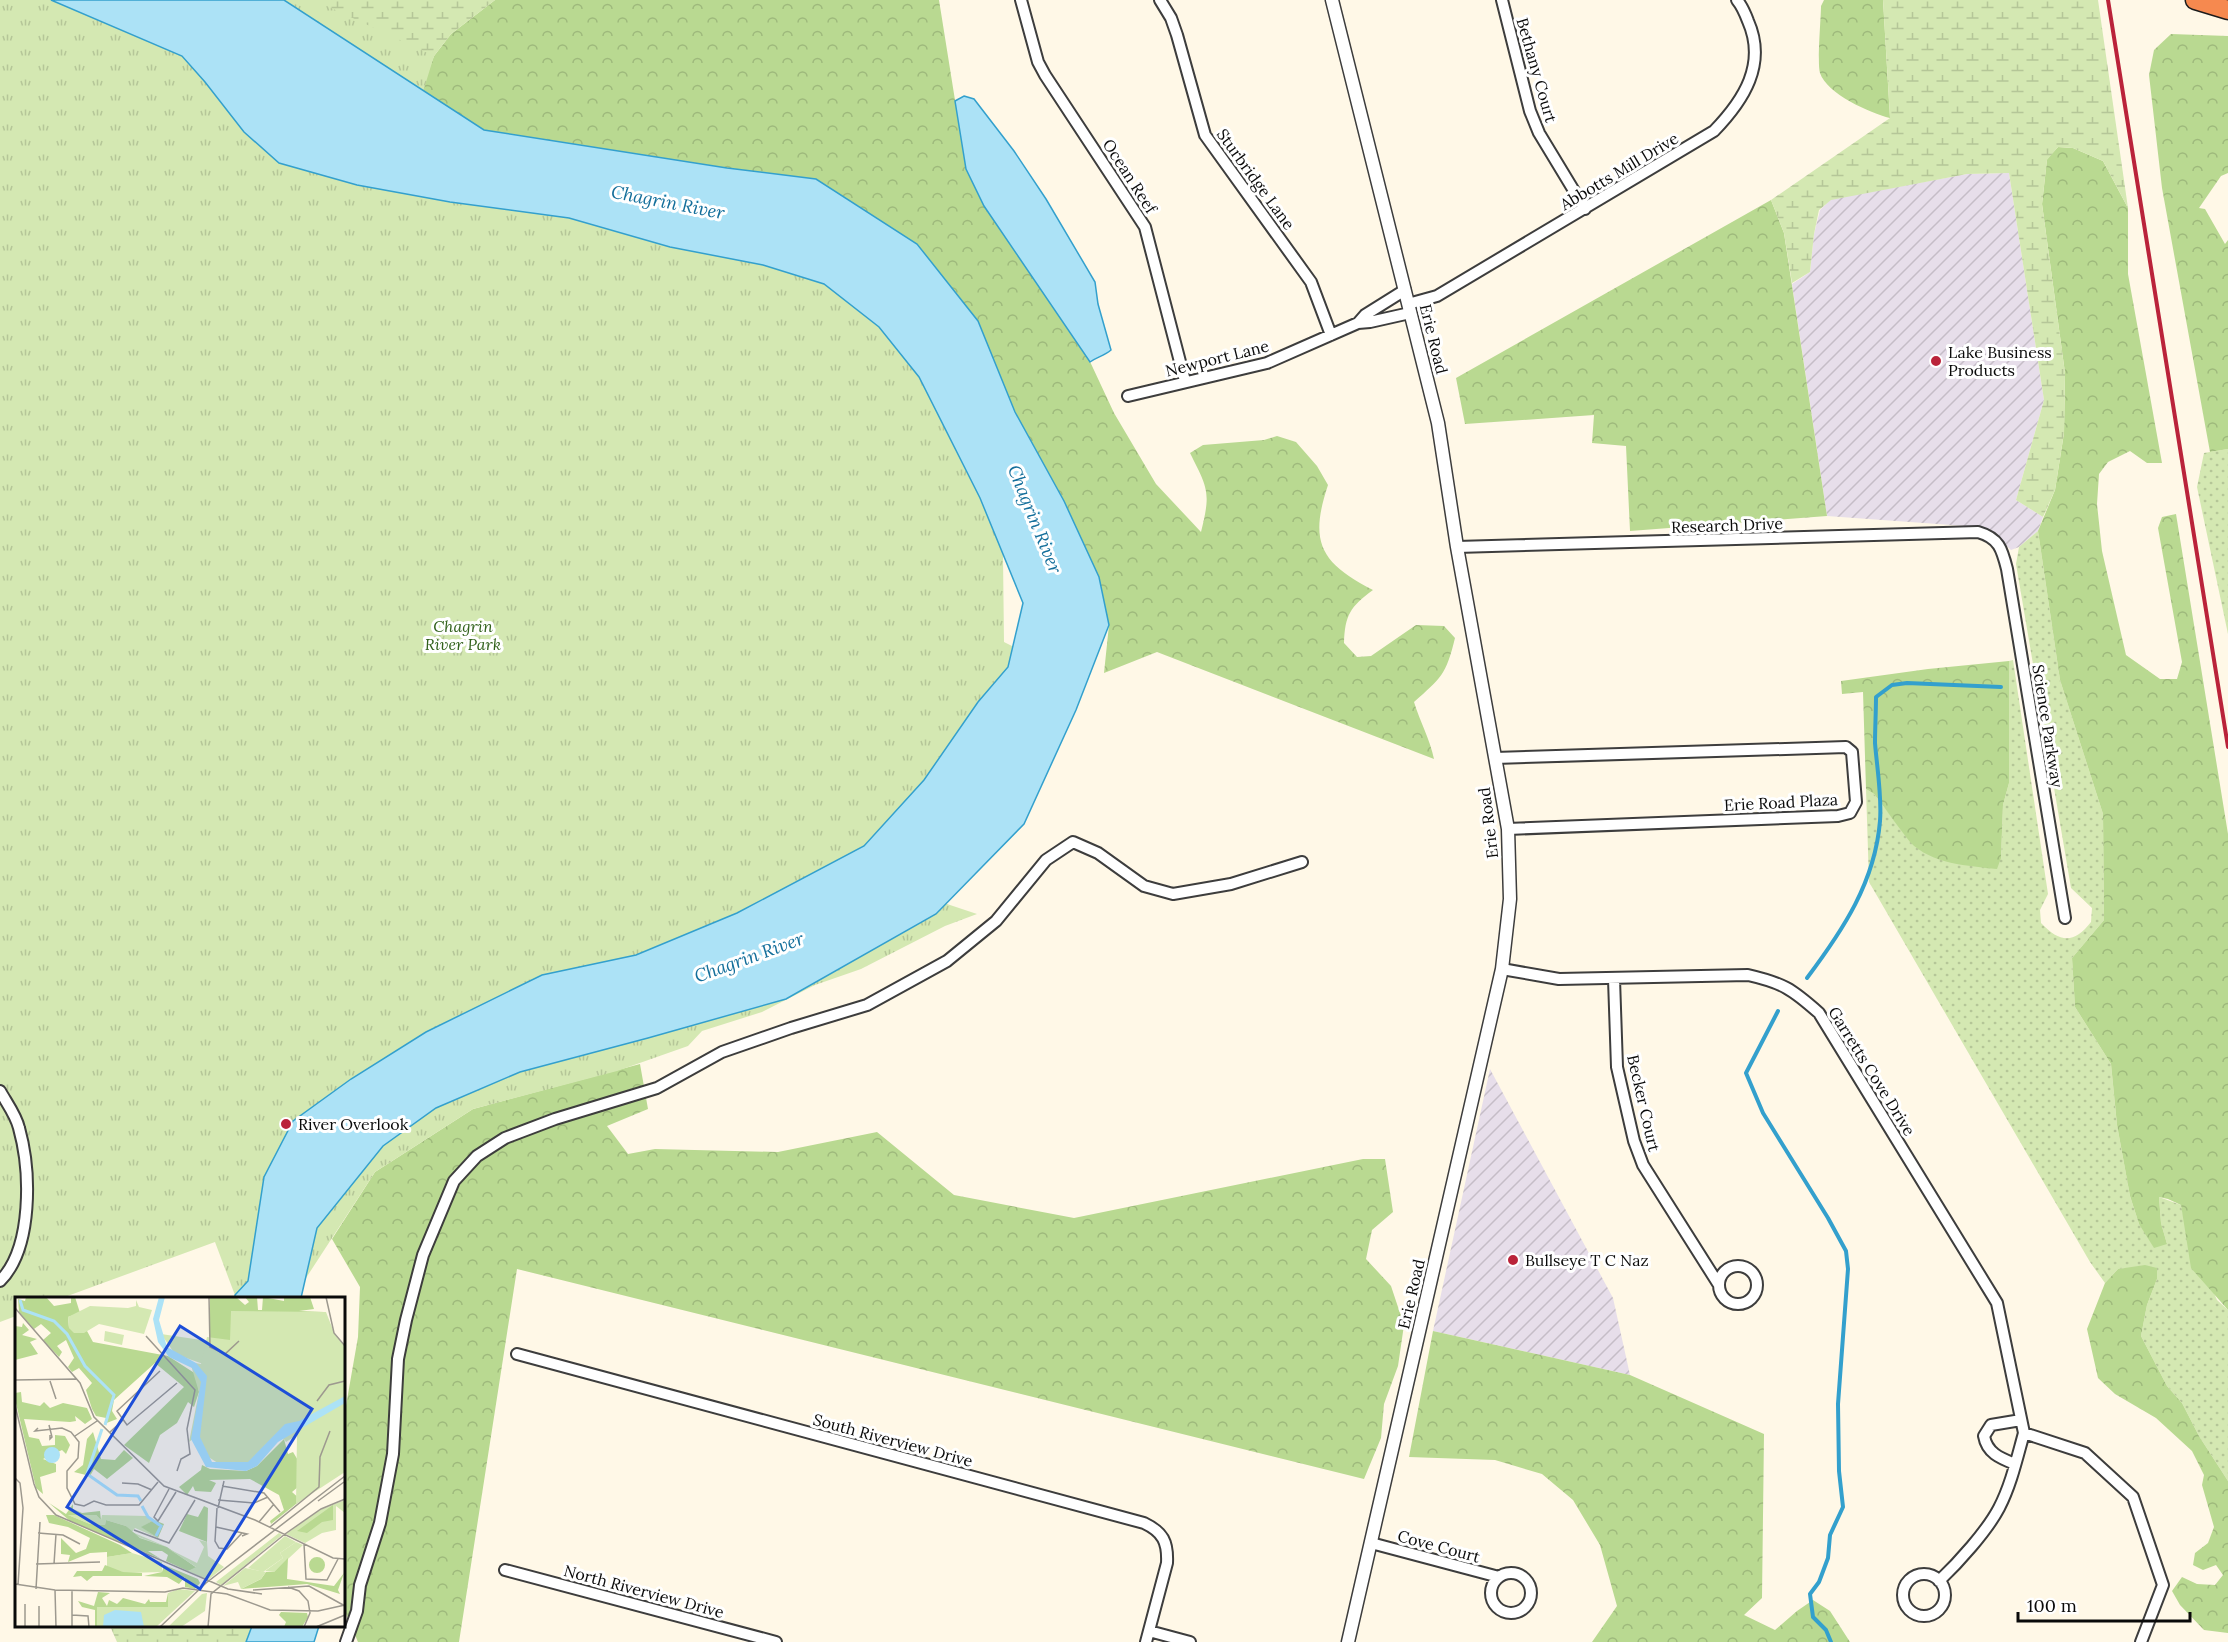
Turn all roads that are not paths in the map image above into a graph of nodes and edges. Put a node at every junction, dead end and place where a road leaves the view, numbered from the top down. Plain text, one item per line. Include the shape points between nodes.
1 (1021, 0) edge
2 (1160, 0) edge
3 (1332, 0) edge
4 (1502, 0) edge
5 (1737, 0) edge
6 (2195, 0) edge
7 (2228, 10) edge
8 (1585, 209) junction
9 (1405, 290) junction
10 (1409, 308) junction
11 (1358, 323) junction
12 (1331, 335) junction
13 (1185, 381) junction
14 (1128, 396) dead end
15 (1996, 540) joint
16 (1457, 547) junction
17 (1495, 758) junction
18 (1508, 829) junction
19 (1302, 862) dead end
20 (2065, 918) dead end
21 (1502, 969) junction
22 (1614, 979) junction
23 (0, 1090) edge
24 (0, 1281) edge
25 (1719, 1285) dead end
26 (517, 1353) dead end
27 (2021, 1420) junction
28 (2024, 1432) junction
29 (2015, 1464) junction
30 (1371, 1544) junction
31 (506, 1570) dead end
32 (1499, 1578) dead end
33 (1940, 1581) junction
34 (1147, 1637) edge
35 (346, 1642) edge
36 (776, 1642) edge
37 (1190, 1642) edge
38 (1348, 1642) edge
39 (2141, 1642) edge

1 - 13 street, Ocean Reef via 1045,75 1145,226
2 - 12 street, Sturbridge Lane via 1177,35 1205,135 1311,282
3 - 9 street, Erie Road
4 - 8 street, Bethany Court via 1530,111
5 - 8 street, Abbotts Mill Drive via 1755,36 1756,63 1732,112 1714,131
6 - 7 highway
8 - 10 street, Abbotts Mill Drive via 1437,296
9 - 10 street, Erie Road
9 - 11 street, Newport Lane
10 - 11 street, Abbotts Mill Drive
10 - 16 street, Erie Road via 1438,423
11 - 12 street, Newport Lane
12 - 13 street, Newport Lane via 1267,363
13 - 14 street, Newport Lane
15 - 16 street, Research Drive via 1978,532
15 - 20 street, Science Parkway via 2007,569
16 - 17 street, Erie Road
17 - 18 street, Erie Road
17 - 18 street, Erie Road Plaza via 1846,747 1852,752 1856,802 1850,813 1838,816
18 - 21 street, Erie Road via 1510,899
19 - 35 street via 1231,884 1173,894 1144,886 1098,852 1073,842 1046,860 996,921 947,960 867,1005 722,1052 657,1088 555,1119 505,1138 477,1156 454,1181 417,1277 398,1359 393,1454 380,1523
21 - 22 street, Garretts Cove Drive via 1559,979
21 - 30 street, Erie Road
22 - 25 street, Becker Court via 1617,1067 1634,1141 1643,1165
22 - 27 street, Garretts Cove Drive via 1748,975 1776,982 1819,1013 1997,1304
23 - 24 street via 19,1126 27,1180 25,1221 16,1257
26 - 34 street, South Riverview Drive via 1156,1528 1164,1537 1167,1563
27 - 28 street, Garretts Cove Drive
27 - 29 street via 1991,1425 1984,1436 1994,1455
28 - 29 street
28 - 39 street via 2085,1453 2133,1497 2163,1585
29 - 33 street via 1999,1509 1958,1564
30 - 32 street, Cove Court
30 - 38 street, Erie Road
31 - 36 street, North Riverview Drive
33 - 33 street via 1944,1601 1936,1613 1922,1616 1909,1610 1903,1591 1909,1580 1921,1574
34 - 37 street

